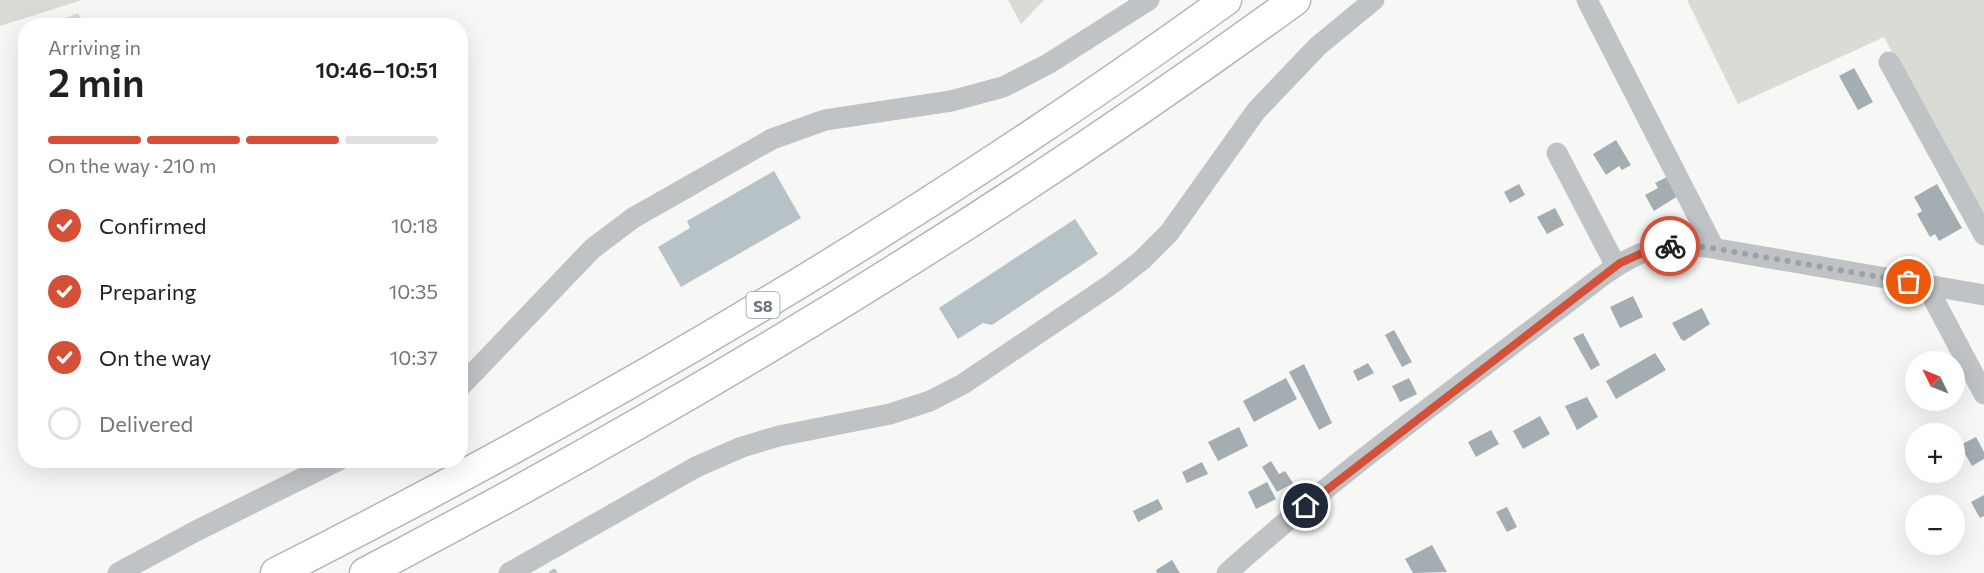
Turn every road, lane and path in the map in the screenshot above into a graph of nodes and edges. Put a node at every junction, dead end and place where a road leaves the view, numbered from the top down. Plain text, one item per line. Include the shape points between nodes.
1 (1149, 0) edge
2 (1226, 0) edge
3 (1295, 0) edge
4 (1374, 0) edge
5 (1587, 0) edge
6 (1889, 62) dead end
7 (1557, 153) dead end
8 (1984, 235) edge
9 (1714, 248) junction
10 (1616, 266) junction
11 (1931, 286) junction
12 (1984, 295) edge
13 (468, 379) edge
14 (1984, 394) edge
15 (323, 468) edge
16 (118, 573) edge
17 (276, 573) edge
18 (365, 573) edge
19 (508, 573) edge
20 (1227, 573) edge

1 - 13 street via 1048,64 1003,87 951,101 825,120 772,139 633,218 592,249
2 - 17 highway, S8 via 923,206 774,298 480,467
3 - 18 highway, S8 via 1036,180 846,302 621,435
4 - 19 street via 1318,46 1256,111 1176,224 1142,260 963,384 930,401 890,414 742,447 696,467
5 - 9 street
6 - 8 street
7 - 10 street
9 - 10 street via 1656,247
9 - 11 street
10 - 20 street via 1321,494
11 - 12 street
11 - 14 street via 1934,300
15 - 16 street

